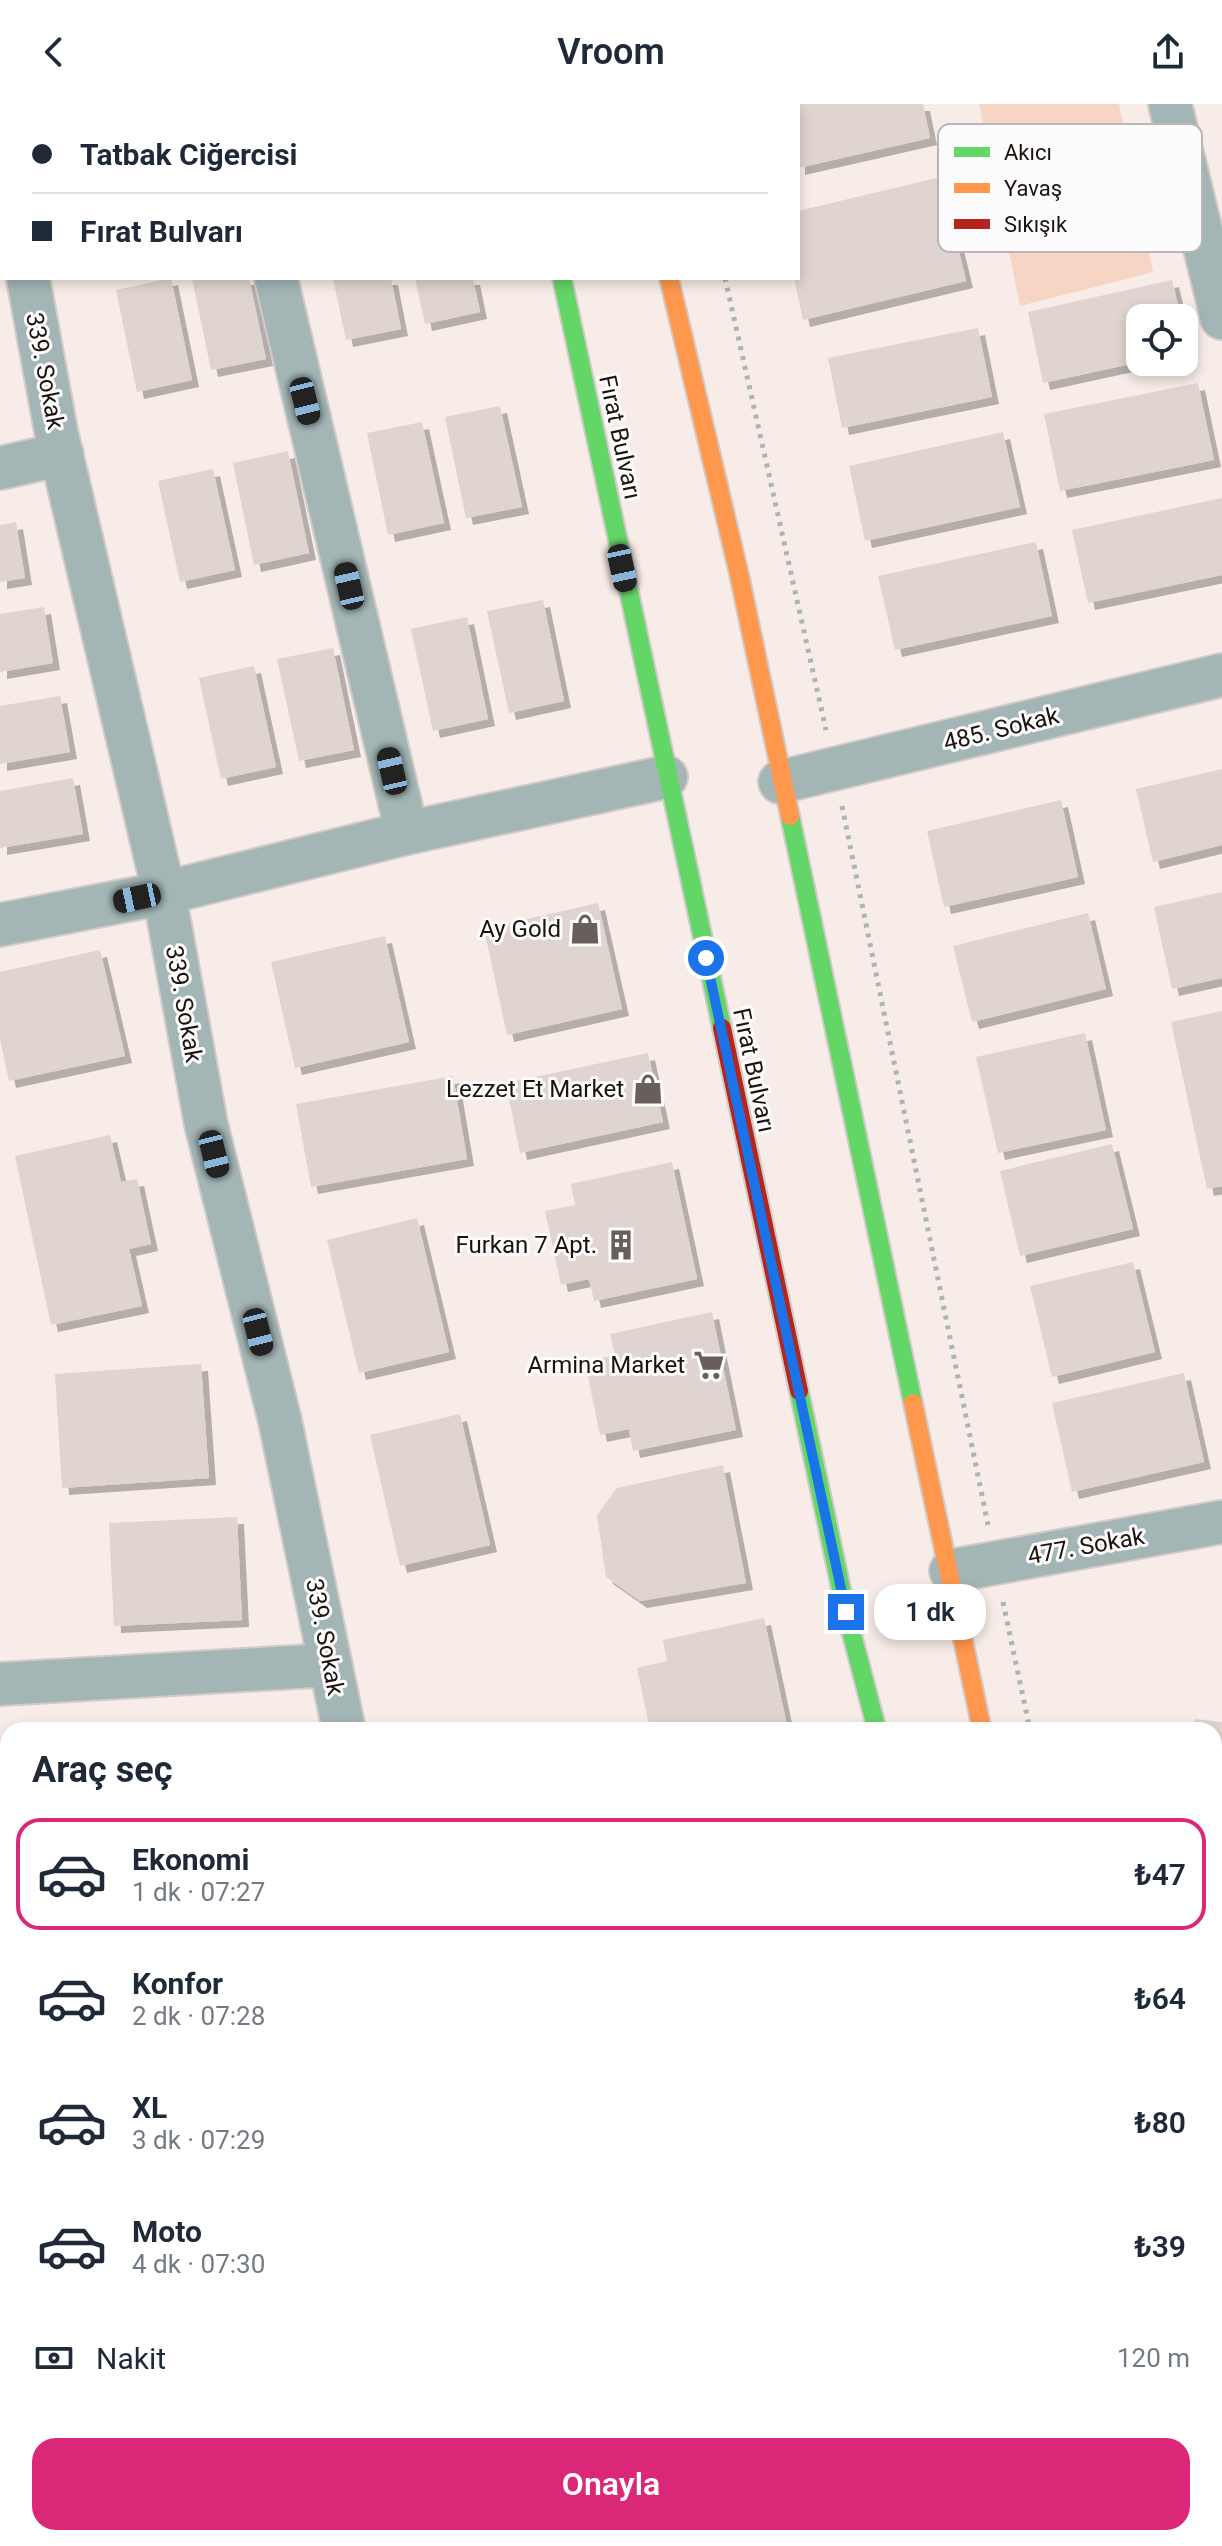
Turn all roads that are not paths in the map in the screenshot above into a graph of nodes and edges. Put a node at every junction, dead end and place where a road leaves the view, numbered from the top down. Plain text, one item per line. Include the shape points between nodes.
1 (1170, 104) edge
2 (1176, 124) edge
3 (1202, 205) edge
4 (1213, 240) edge
5 (28, 280) edge
6 (276, 280) edge
7 (562, 280) edge
8 (669, 280) edge
9 (1222, 318) edge
10 (62, 454) junction
11 (0, 468) edge
12 (1222, 675) edge
13 (666, 777) junction
14 (780, 782) junction
15 (407, 833) junction
16 (164, 893) junction
17 (0, 925) edge
18 (1222, 1522) edge
19 (951, 1571) junction
20 (330, 1665) junction
21 (0, 1684) edge
22 (342, 1722) edge
23 (875, 1722) edge
24 (980, 1722) edge

1 - 2 street
3 - 4 street
4 - 9 street
5 - 10 street, 339. Sokak
6 - 15 street
7 - 13 main road, Fırat Bulvarı
8 - 14 main road via 739,574
10 - 11 street
10 - 16 street, 339. Sokak
12 - 14 street, 485. Sokak
13 - 15 street
13 - 23 main road, Fırat Bulvarı via 846,1612
14 - 19 main road
15 - 16 street
16 - 17 street
16 - 20 street, 339. Sokak via 206,1124 280,1421
18 - 19 street, 477. Sokak
19 - 24 main road
20 - 21 street
20 - 22 street, 339. Sokak

